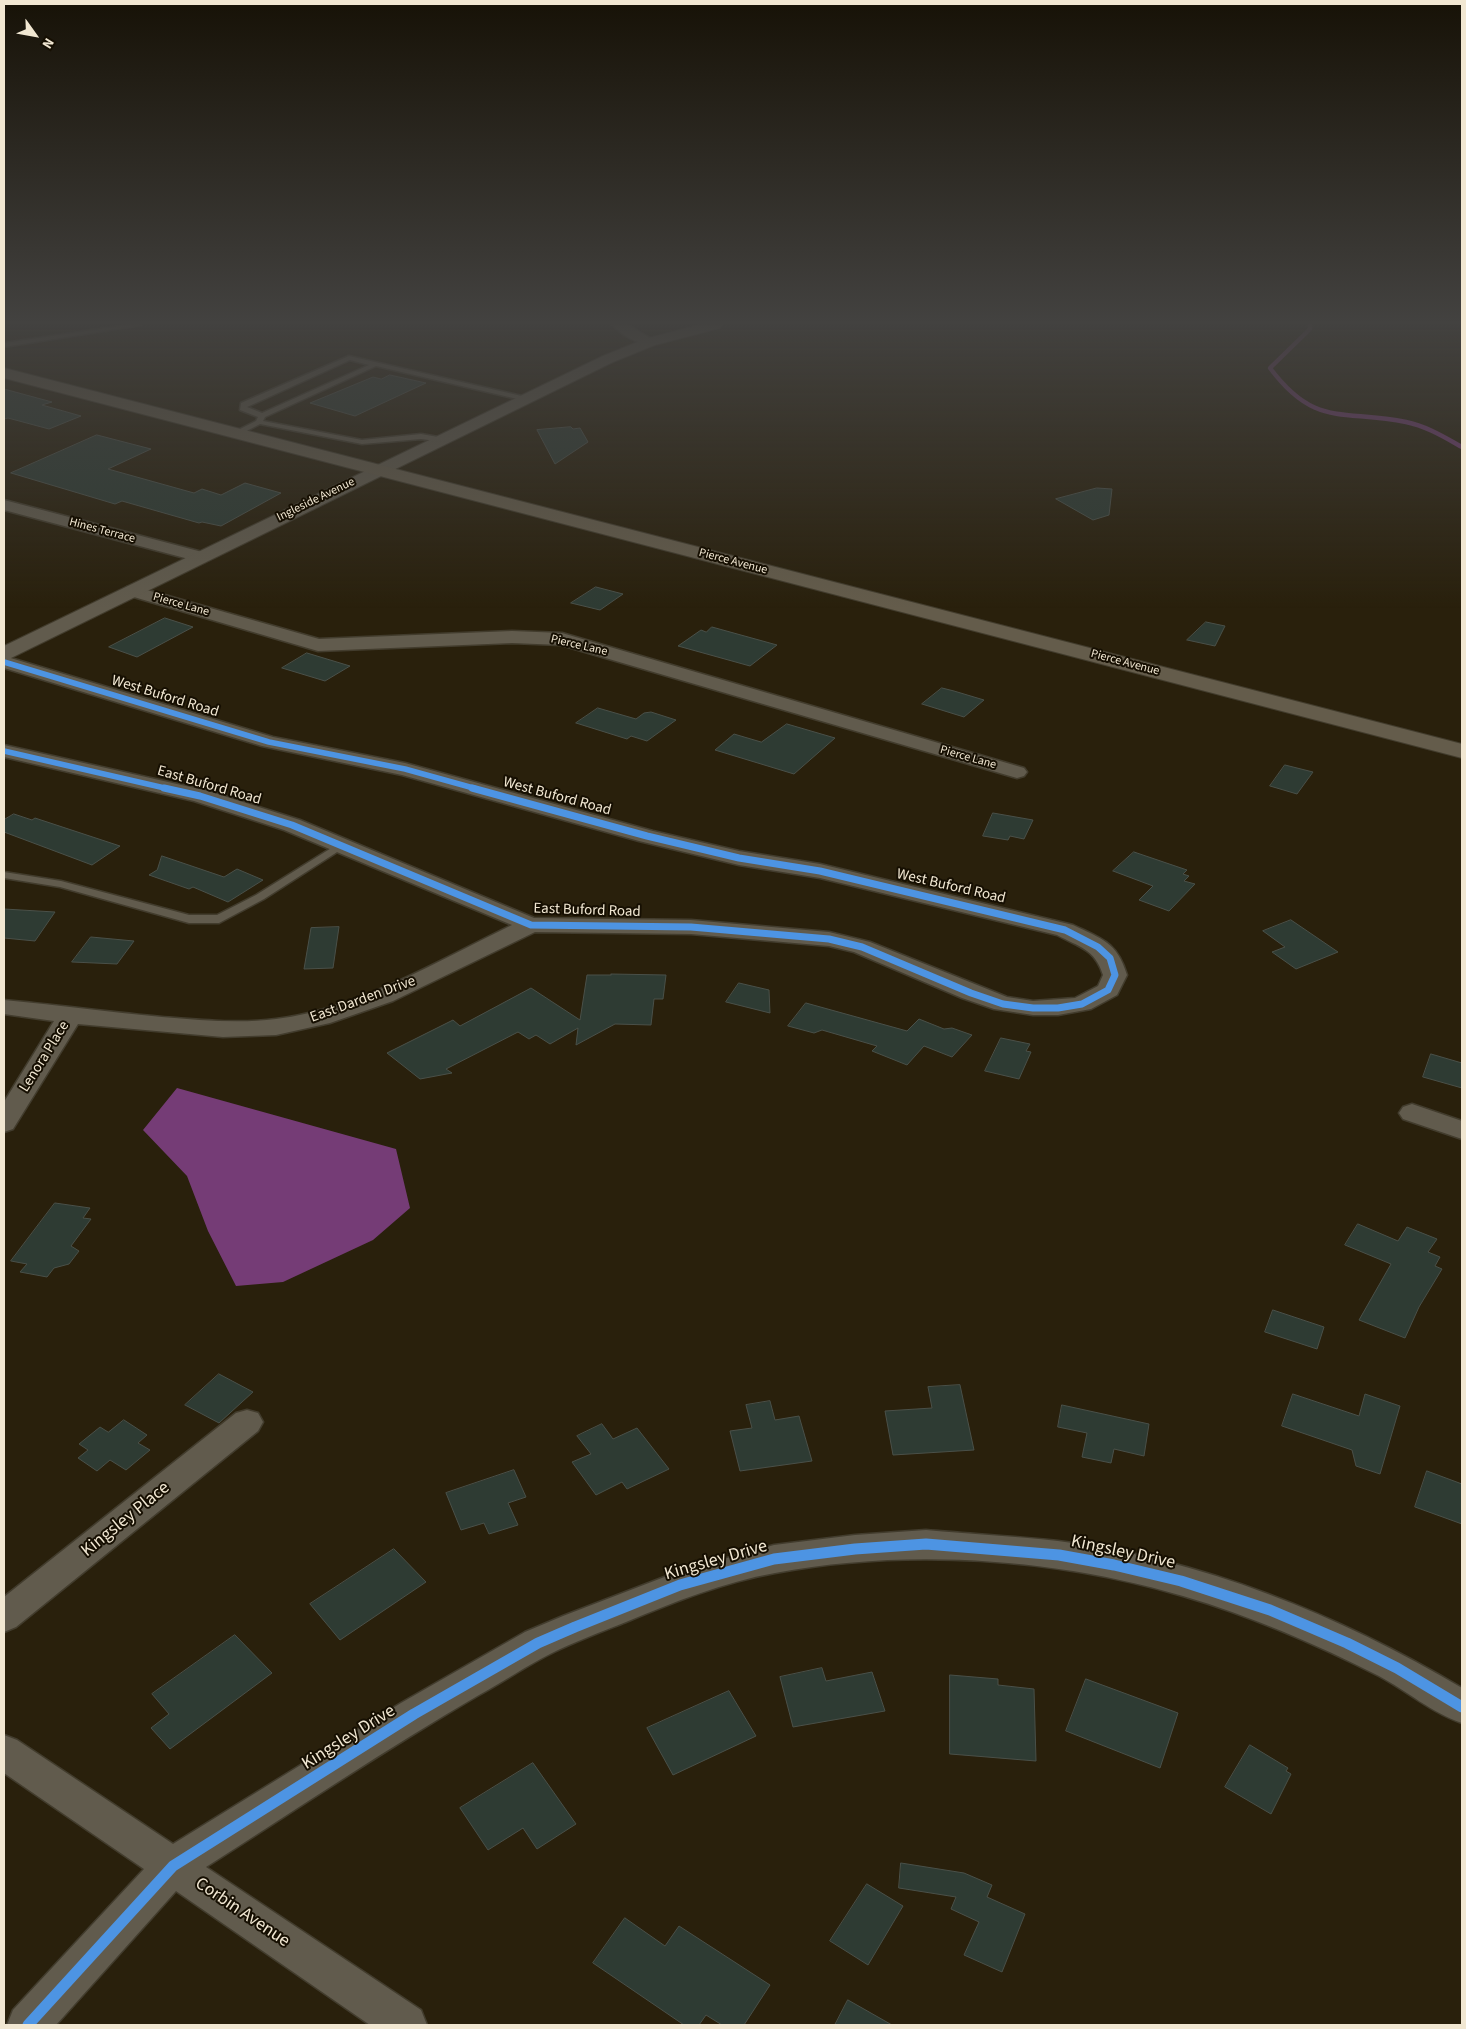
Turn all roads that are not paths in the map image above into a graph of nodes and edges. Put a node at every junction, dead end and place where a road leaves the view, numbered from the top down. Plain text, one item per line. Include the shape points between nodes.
1 (180, 420) edge
2 (259, 420) edge
3 (263, 420) edge
4 (483, 420) edge
5 (234, 434) junction
6 (441, 440) junction
7 (376, 471) junction
8 (4, 505) edge
9 (200, 557) junction
10 (133, 591) junction
11 (4, 654) edge
12 (4, 662) edge
13 (1462, 750) edge
14 (4, 751) edge
15 (1017, 772) dead end
16 (341, 846) junction
17 (4, 875) edge
18 (531, 925) junction
19 (1103, 952) joint
20 (4, 1007) edge
21 (70, 1016) junction
22 (1412, 1113) dead end
23 (4, 1123) edge
24 (1462, 1130) edge
25 (247, 1422) dead end
26 (4, 1617) edge
27 (1462, 1707) edge
28 (4, 1752) edge
29 (173, 1866) junction
30 (28, 2025) edge
31 (406, 2025) edge

1 - 5 main road, Pierce Avenue
2 - 5 lane
3 - 6 lane via 362,442 421,436
4 - 6 street, Ingleside Avenue
5 - 7 main road, Pierce Avenue
6 - 7 street, Ingleside Avenue
7 - 9 street, Ingleside Avenue
7 - 13 main road, Pierce Avenue
8 - 9 street, Hines Terrace
9 - 10 street, Ingleside Avenue
10 - 11 street, Ingleside Avenue
10 - 15 street, Pierce Lane via 318,645 512,636 562,639
12 - 19 street, West Buford Road via 269,742 405,769 585,820 721,853 820,871 1065,930
14 - 16 street, East Buford Road via 200,796 292,825
16 - 17 lane via 219,919 189,919 60,884
16 - 18 street, East Buford Road
18 - 19 street, East Buford Road via 691,927 829,939 862,947 1003,1004 1033,1008 1082,1004 1108,990 1115,975 1110,958
18 - 21 street, East Darden Drive via 384,996 321,1018 276,1027 223,1029
20 - 21 street, East Darden Drive
21 - 23 street, Lenora Place
22 - 24 street
25 - 26 street, Kingsley Place
27 - 29 street, Kingsley Drive via 1347,1643 1270,1610 1181,1581 1059,1554 926,1544 854,1549 774,1559 680,1585 557,1635 414,1714
28 - 29 street, Corbin Avenue
29 - 30 street, Kingsley Drive
29 - 31 street, Corbin Avenue

